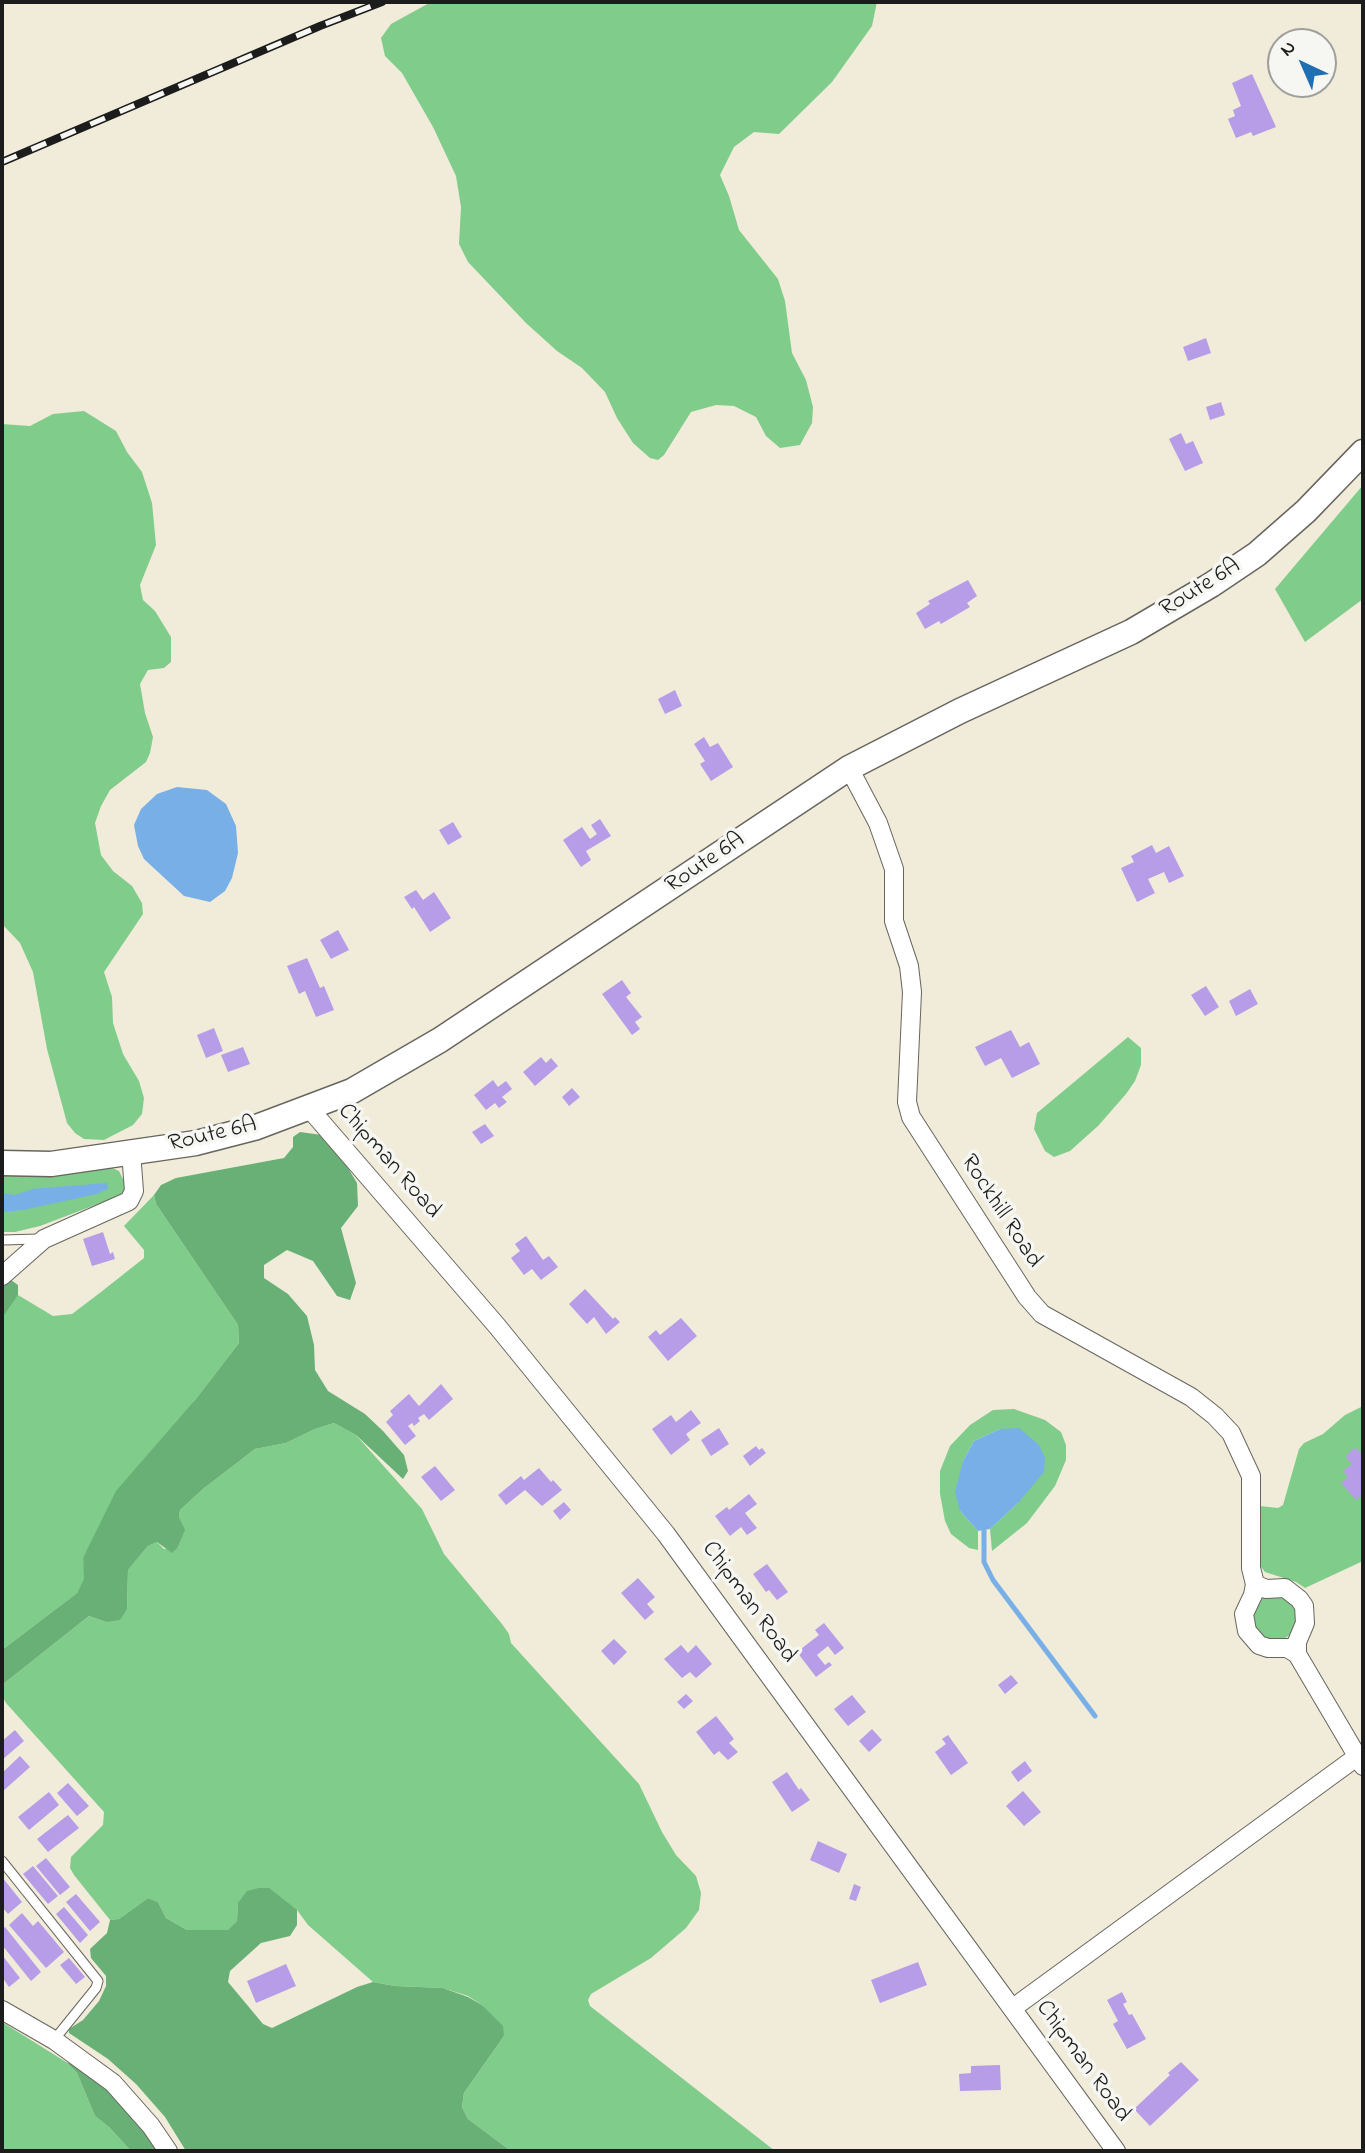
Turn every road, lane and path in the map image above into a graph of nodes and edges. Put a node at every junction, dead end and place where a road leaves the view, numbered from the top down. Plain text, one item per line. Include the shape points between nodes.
1 (1363, 452) edge
2 (849, 768) junction
3 (309, 1108) junction
4 (131, 1153) junction
5 (2, 1163) edge
6 (44, 1239) junction
7 (2, 1240) edge
8 (2, 1276) edge
9 (1255, 1584) junction
10 (1297, 1654) junction
11 (1360, 1761) edge
12 (2, 1861) edge
13 (1013, 2008) junction
14 (2, 2010) edge
15 (54, 2040) junction
16 (168, 2151) edge
17 (1116, 2151) edge

1 - 2 main road, Route 6A via 1267,545 1201,591 1131,632
2 - 3 main road, Route 6A via 440,1040 352,1091
2 - 9 street, Rockhill Road via 878,822 894,869 894,921 912,992 907,1102 911,1117 1042,1314 1191,1397 1231,1433 1251,1476
3 - 4 main road, Route 6A via 196,1143
3 - 13 street, Chipman Road via 497,1326 658,1524
4 - 5 main road, Route 6A via 51,1164
4 - 6 street via 134,1191 129,1201
6 - 7 lane
6 - 8 street
9 - 10 street via 1285,1588 1299,1599 1306,1623
9 - 10 street, Rockhill Road via 1244,1614 1247,1631 1259,1644
10 - 11 street
11 - 13 street
12 - 15 lane via 98,1981
13 - 17 street, Chipman Road
14 - 15 street
15 - 16 street via 113,2083

